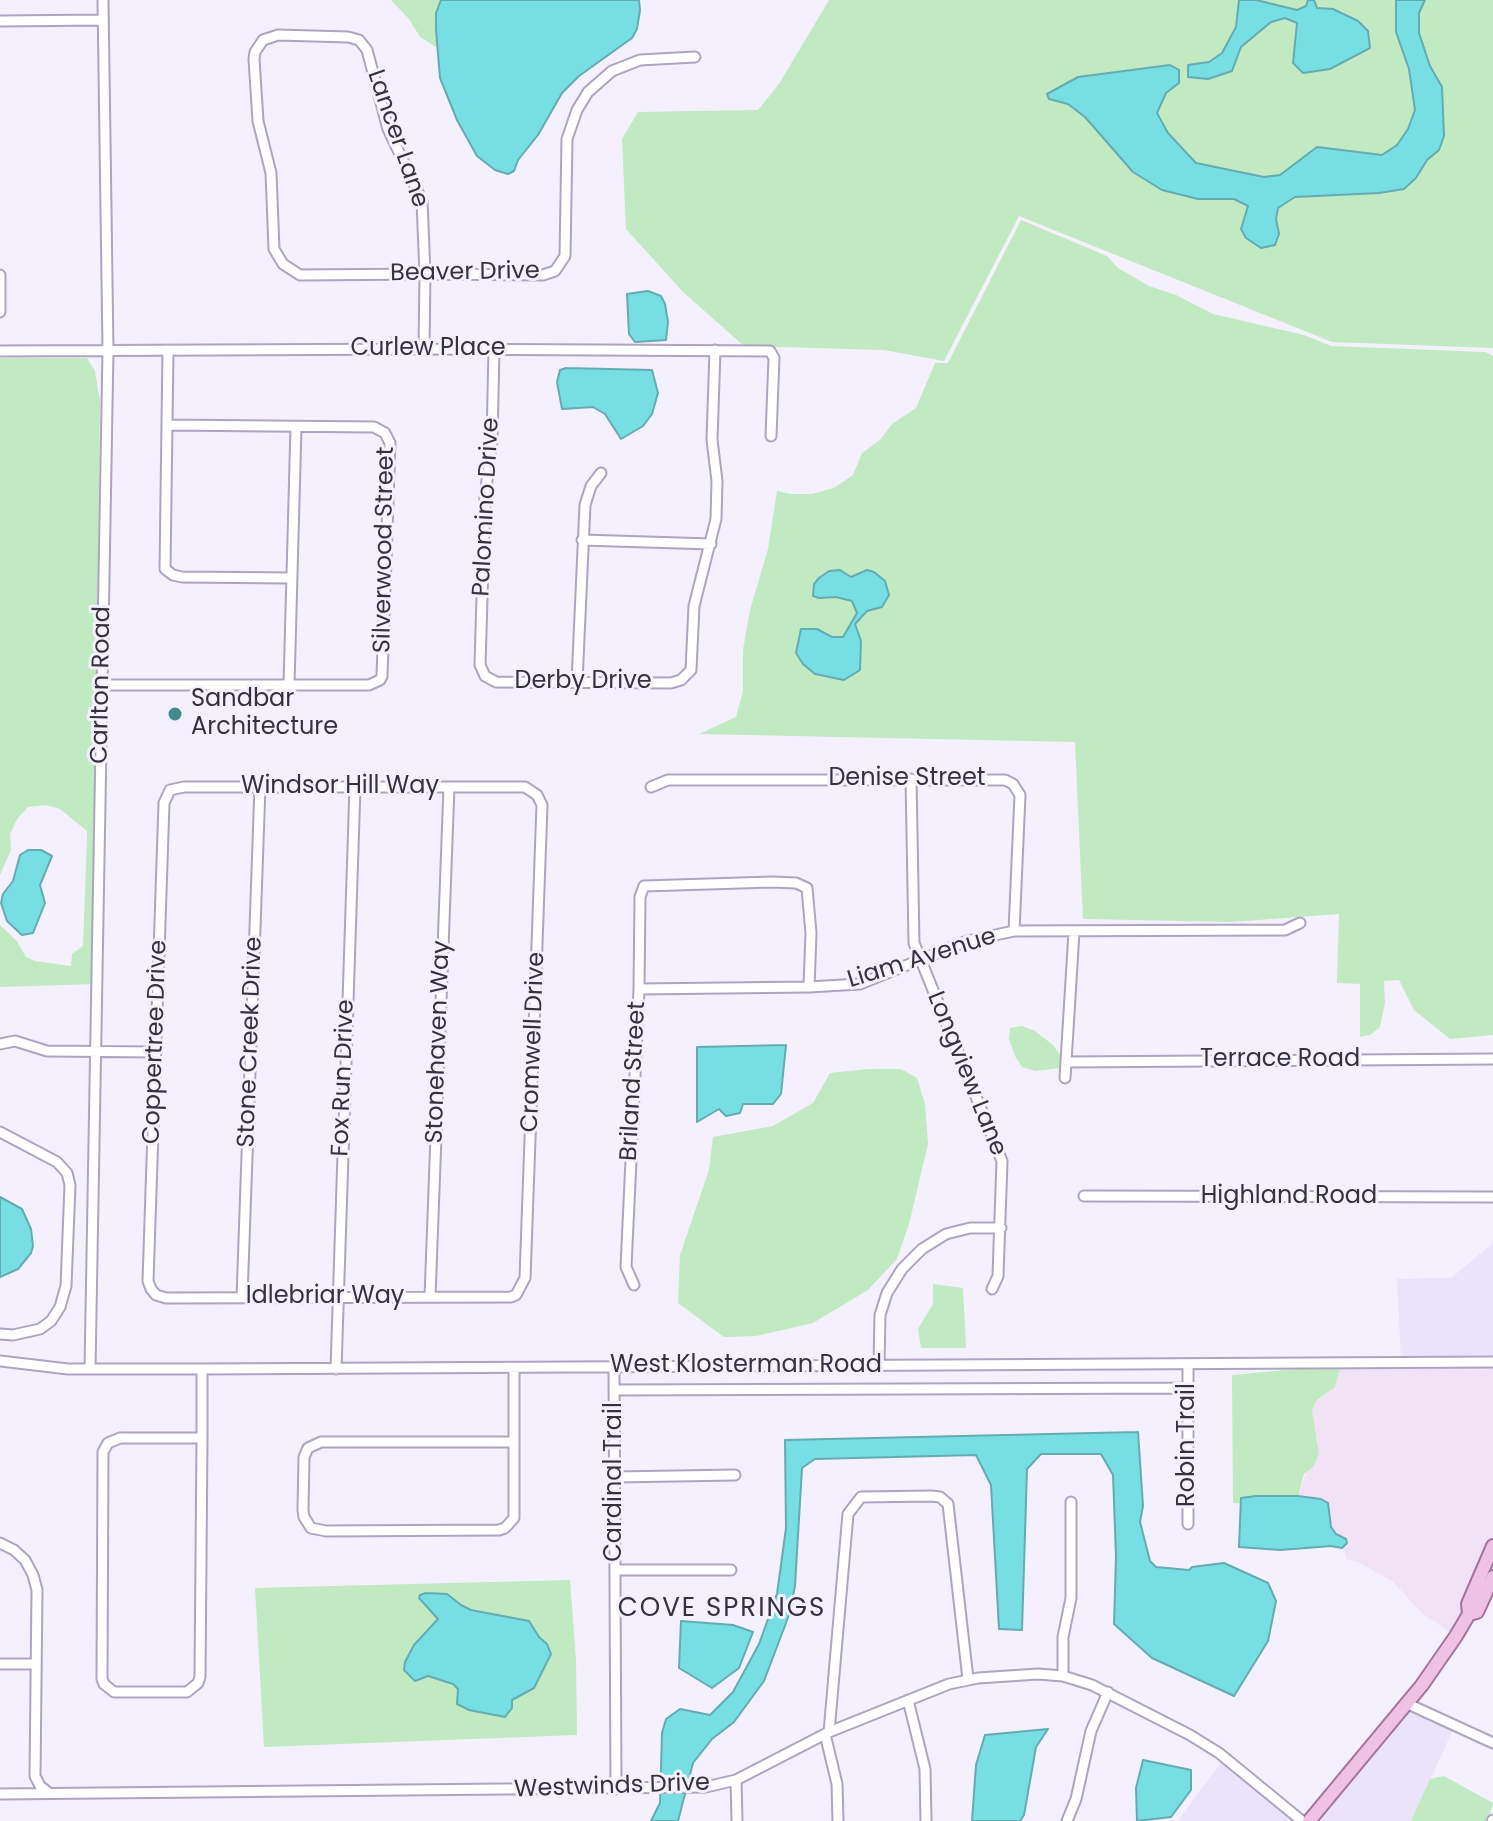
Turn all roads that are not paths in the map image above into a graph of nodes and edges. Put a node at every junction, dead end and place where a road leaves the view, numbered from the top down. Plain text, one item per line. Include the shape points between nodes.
1 (103, 0) edge
2 (103, 20) junction
3 (0, 21) edge
4 (695, 57) dead end
5 (274, 249) joint
6 (425, 274) junction
7 (0, 275) edge
8 (0, 312) edge
9 (424, 349) junction
10 (494, 349) junction
11 (108, 350) junction
12 (168, 350) junction
13 (715, 350) junction
14 (0, 351) edge
15 (167, 425) junction
16 (296, 427) junction
17 (771, 436) dead end
18 (601, 473) dead end
19 (582, 540) junction
20 (711, 544) junction
21 (291, 578) junction
22 (480, 665) joint
23 (577, 682) junction
24 (102, 685) junction
25 (289, 685) junction
26 (911, 779) junction
27 (260, 786) junction
28 (355, 787) junction
29 (449, 787) junction
30 (525, 787) joint
31 (651, 787) dead end
32 (164, 803) joint
33 (1300, 923) dead end
34 (1014, 931) junction
35 (1074, 932) junction
36 (920, 961) junction
37 (809, 987) junction
38 (639, 989) junction
39 (0, 1044) edge
40 (96, 1051) junction
41 (156, 1052) junction
42 (1493, 1059) edge
43 (1066, 1062) junction
44 (1065, 1078) dead end
45 (0, 1132) edge
46 (1084, 1196) dead end
47 (1493, 1197) edge
48 (1001, 1228) junction
49 (148, 1281) joint
50 (634, 1285) dead end
51 (992, 1289) dead end
52 (430, 1297) junction
53 (511, 1297) joint
54 (242, 1298) junction
55 (337, 1298) junction
56 (0, 1334) edge
57 (0, 1361) edge
58 (1493, 1362) edge
59 (879, 1365) junction
60 (1188, 1365) junction
61 (614, 1367) junction
62 (514, 1368) junction
63 (90, 1369) junction
64 (202, 1369) junction
65 (336, 1369) junction
66 (1188, 1388) junction
67 (615, 1390) junction
68 (202, 1438) junction
69 (514, 1442) junction
70 (735, 1475) dead end
71 (615, 1477) junction
72 (1071, 1502) dead end
73 (1188, 1524) dead end
74 (0, 1543) edge
75 (1493, 1546) edge
76 (616, 1570) junction
77 (731, 1570) dead end
78 (1493, 1577) edge
79 (1469, 1614) junction
80 (0, 1664) edge
81 (36, 1664) junction
82 (1063, 1676) junction
83 (968, 1679) junction
84 (1108, 1692) junction
85 (908, 1700) junction
86 (1406, 1703) junction
87 (827, 1733) junction
88 (1493, 1743) edge
89 (736, 1780) junction
90 (616, 1789) junction
91 (49, 1793) junction
92 (0, 1794) edge
93 (737, 1821) edge
94 (838, 1821) edge
95 (926, 1821) edge
96 (1067, 1821) edge
97 (1302, 1821) edge
98 (1309, 1821) edge

1 - 2 street, Carlton Road
2 - 3 street
2 - 11 street, Carlton Road
4 - 6 street, Beaver Drive via 640,60 612,71 588,92 567,139 565,256 555,271
5 - 6 street, Beaver Drive via 283,264 300,275
5 - 6 street, Lancer Lane via 271,173 258,121 255,52 263,40 278,35 348,37 367,50 388,129 419,191
6 - 9 street, Lancer Lane
7 - 8 street
9 - 10 street, Curlew Place
9 - 12 street, Curlew Place
10 - 13 street, Curlew Place
10 - 22 street, Palomino Drive
11 - 12 street, Curlew Place
11 - 14 street, Curlew Place
11 - 24 street, Carlton Road
12 - 15 street
13 - 17 street, Curlew Place via 773,354
13 - 20 street via 712,440 717,481
15 - 16 street
15 - 21 street via 166,571 179,576
16 - 21 street
16 - 25 street, Silverwood Street via 374,427 390,443 380,680 369,685
18 - 19 street via 586,499
19 - 20 street
19 - 23 street
20 - 23 street, Derby Drive via 694,606 691,670 671,683
21 - 25 street
22 - 23 street, Derby Drive via 496,682
24 - 25 street
24 - 40 street, Carlton Road
26 - 31 street, Denise Street via 668,780
26 - 34 street, Denise Street via 1001,779 1019,791
26 - 36 street, Longview Lane via 913,933
27 - 28 street, Windsor Hill Way
27 - 32 street, Windsor Hill Way via 177,787
27 - 54 street, Stone Creek Drive
28 - 29 street, Windsor Hill Way
28 - 55 street, Fox Run Drive
29 - 30 street, Windsor Hill Way
29 - 52 street, Stonehaven Way
30 - 53 street, Cromwell Drive via 540,800 541,821 525,1278
32 - 41 street, Coppertree Drive
33 - 35 street, Liam Avenue via 1285,930
34 - 35 street, Liam Avenue
34 - 36 street, Liam Avenue via 967,941
35 - 43 street
36 - 37 street, Liam Avenue via 860,984
36 - 48 street, Longview Lane via 1000,1152
37 - 38 street, Liam Avenue
37 - 38 street, Briland Street via 807,888 772,882 644,886
38 - 50 street, Briland Street via 626,1267
39 - 40 street via 15,1041 47,1051
40 - 41 street
40 - 63 street, Carlton Road
41 - 49 street, Coppertree Drive
42 - 43 street, Terrace Road
43 - 44 street
45 - 56 street via 57,1162 70,1185 66,1286 60,1307 40,1329
46 - 47 street, Highland Road
48 - 51 street, Longview Lane via 998,1276
48 - 59 street via 946,1234 907,1263 880,1315
49 - 54 street, Idlebriar Way via 161,1297
52 - 53 street, Idlebriar Way
52 - 55 street, Idlebriar Way
54 - 55 street, Idlebriar Way
55 - 65 street, Fox Run Drive
57 - 63 street, West Klosterman Road
58 - 60 street, West Klosterman Road
59 - 60 street, West Klosterman Road
59 - 61 street, West Klosterman Road
60 - 66 street, Robin Trail
61 - 62 street, West Klosterman Road
61 - 67 street, Cardinal Trail
62 - 65 street, West Klosterman Road
62 - 69 street
63 - 64 street, West Klosterman Road
64 - 65 street, West Klosterman Road
64 - 68 street
66 - 67 street
66 - 73 street, Robin Trail
67 - 71 street, Cardinal Trail
68 - 68 street via 198,1683 187,1692 114,1692 102,1679 105,1447 120,1438
69 - 69 street via 313,1444 304,1457 304,1517 311,1528 326,1531 505,1528 514,1518
70 - 71 street
71 - 76 street, Cardinal Trail
72 - 82 street via 1072,1591 1063,1637
74 - 81 street via 25,1560 33,1575
75 - 79 main road via 1468,1604
76 - 77 street
76 - 90 street, Cardinal Trail
78 - 79 main road via 1477,1612
79 - 86 main road
80 - 81 street
81 - 91 street via 35,1776
82 - 83 street, Westwinds Drive
82 - 84 street, Westwinds Drive
83 - 85 street, Westwinds Drive
83 - 87 street via 948,1504 931,1496 861,1497 848,1514
84 - 96 street via 1091,1731
84 - 97 street, Westwinds Drive via 1201,1741
85 - 87 street, Westwinds Drive
85 - 95 street via 925,1769
86 - 88 street
86 - 98 main road
87 - 89 street, Westwinds Drive
87 - 94 street
89 - 90 street, Westwinds Drive via 689,1789
89 - 93 street
90 - 91 street, Westwinds Drive
91 - 92 street, Westwinds Drive

